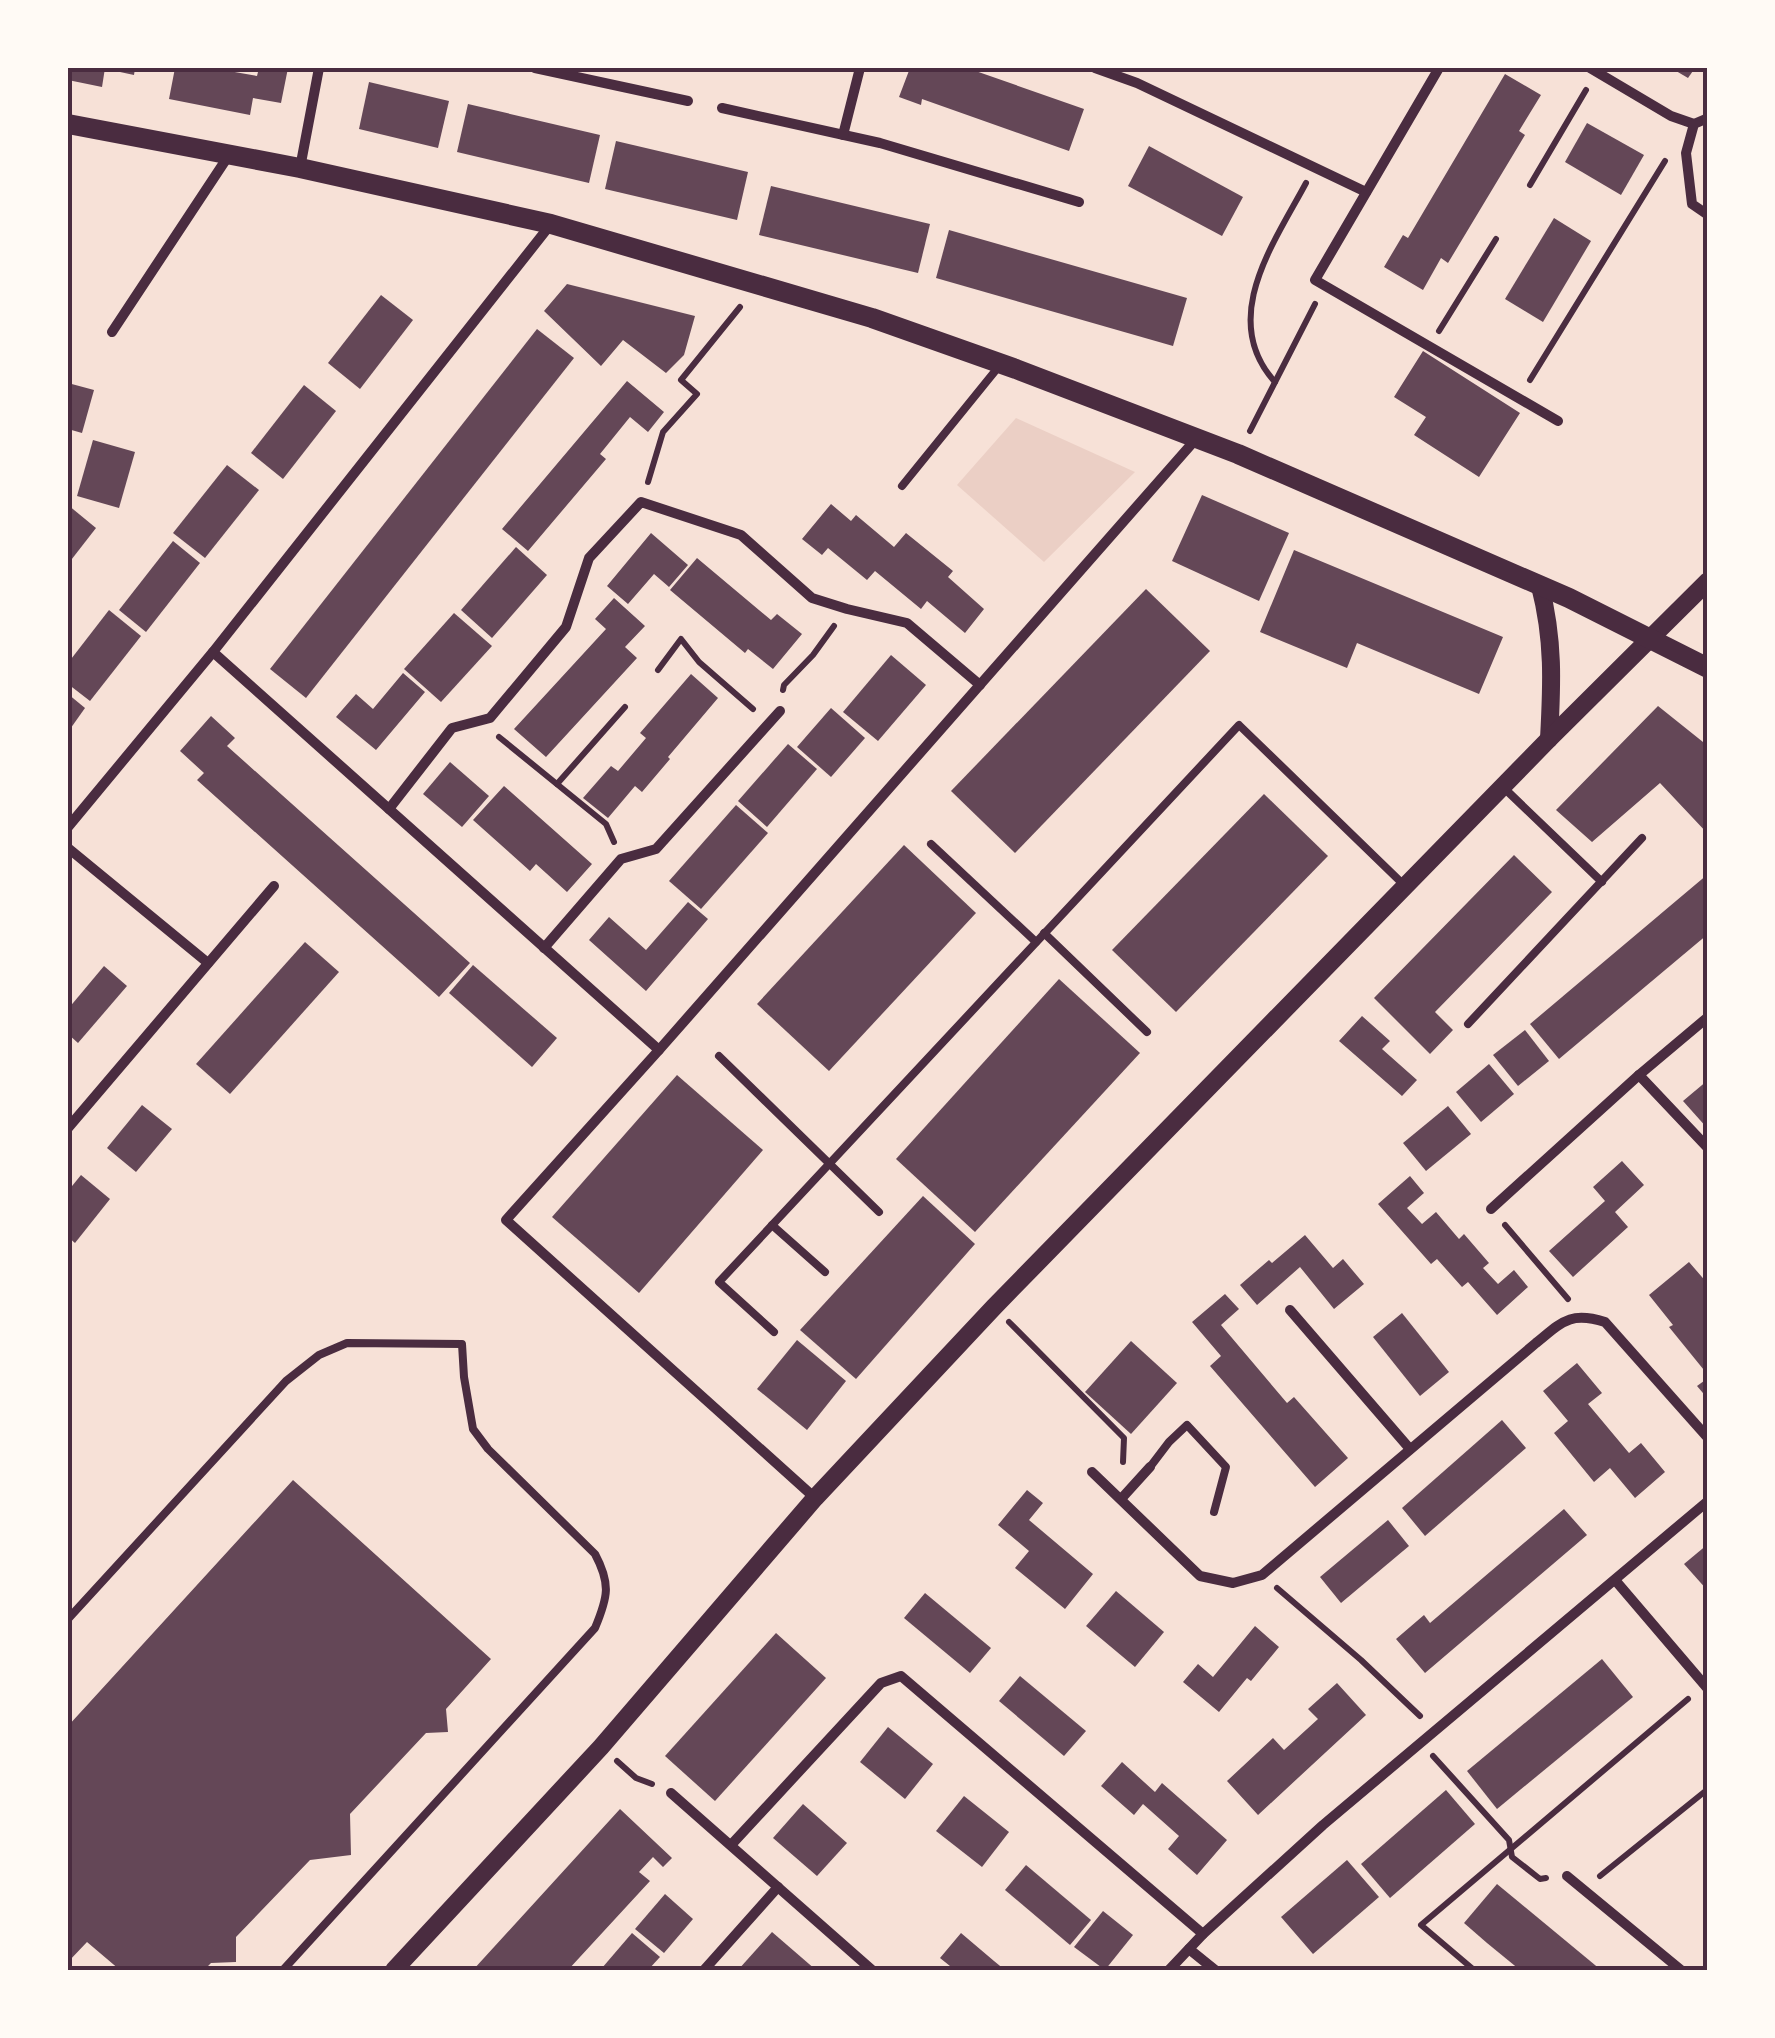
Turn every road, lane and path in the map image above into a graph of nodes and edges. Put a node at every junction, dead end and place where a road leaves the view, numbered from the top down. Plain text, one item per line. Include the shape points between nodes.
1 (320, 68) edge
2 (534, 68) edge
3 (860, 68) edge
4 (1095, 68) edge
5 (1440, 68) edge
6 (1593, 70) edge
7 (688, 101) dead end
8 (722, 108) dead end
9 (1708, 118) edge
10 (68, 124) edge
11 (1694, 124) junction
12 (843, 136) junction
13 (1686, 153) junction
14 (229, 156) junction
15 (300, 168) junction
16 (1314, 168) junction
17 (1530, 184) dead end
18 (1366, 192) junction
19 (1078, 202) dead end
20 (1708, 214) edge
21 (551, 224) junction
22 (1496, 238) dead end
23 (759, 284) junction
24 (1317, 300) dead end
25 (112, 332) dead end
26 (1430, 346) junction
27 (1001, 364) junction
28 (1275, 382) junction
29 (1519, 398) junction
30 (1558, 421) dead end
31 (1196, 438) junction
32 (1238, 454) junction
33 (902, 486) dead end
34 (642, 502) junction
35 (1708, 581) edge
36 (1540, 586) junction
37 (847, 609) junction
38 (1649, 639) junction
39 (212, 652) junction
40 (1708, 668) edge
41 (658, 670) dead end
42 (980, 685) junction
43 (626, 707) dead end
44 (780, 711) joint
45 (490, 718) junction
46 (768, 724) junction
47 (1548, 739) junction
48 (557, 784) junction
49 (1503, 787) junction
50 (389, 809) junction
51 (68, 827) edge
52 (1642, 838) dead end
53 (932, 844) dead end
54 (68, 848) edge
55 (621, 859) junction
56 (1602, 882) junction
57 (274, 886) dead end
58 (1405, 886) junction
59 (1044, 933) junction
60 (1036, 942) junction
61 (544, 948) junction
62 (208, 963) junction
63 (1708, 1017) edge
64 (1468, 1024) dead end
65 (1147, 1032) dead end
66 (659, 1050) junction
67 (718, 1056) dead end
68 (1639, 1075) junction
69 (68, 1128) edge
70 (1708, 1148) edge
71 (830, 1164) junction
72 (1491, 1209) joint
73 (879, 1212) dead end
74 (772, 1225) junction
75 (825, 1272) dead end
76 (994, 1307) junction
77 (1290, 1310) dead end
78 (1576, 1317) junction
79 (774, 1332) dead end
80 (1708, 1438) edge
81 (1410, 1449) junction
82 (1150, 1467) joint
83 (1092, 1472) dead end
84 (815, 1498) junction
85 (1121, 1498) junction
86 (1708, 1502) edge
87 (1214, 1512) dead end
88 (1262, 1574) junction
89 (1616, 1580) junction
90 (68, 1619) edge
91 (1706, 1687) edge
92 (1435, 1731) junction
93 (1421, 1743) junction
94 (601, 1747) junction
95 (1708, 1788) edge
96 (671, 1793) joint
97 (731, 1844) junction
98 (1511, 1848) junction
99 (1567, 1876) joint
100 (778, 1887) junction
101 (1583, 1890) junction
102 (1203, 1934) junction
103 (1189, 1949) junction
104 (283, 1970) edge
105 (394, 1970) edge
106 (704, 1970) edge
107 (872, 1970) edge
108 (1169, 1970) edge
109 (1215, 1970) edge
110 (1474, 1970) edge
111 (1681, 1970) edge

1 - 15 street
2 - 7 street
3 - 12 street
4 - 16 street
5 - 18 street
6 - 11 street
6 - 17 path
8 - 12 street
9 - 11 street
10 - 14 main road
11 - 13 street
12 - 19 street
13 - 20 street via 1692,204
13 - 29 path via 1665,161
14 - 15 main road
14 - 25 street
15 - 21 main road
16 - 18 street
16 - 28 path via 1260,270 1250,310 1261,365
18 - 26 street via 1316,280
21 - 23 main road
21 - 39 street
22 - 26 path
23 - 27 main road
23 - 34 path via 682,380 697,394 663,432
24 - 28 path
26 - 29 street
27 - 31 main road
27 - 33 lane
28 - 32 path
29 - 30 street
31 - 32 main road
31 - 42 street
32 - 36 main road
34 - 37 street via 741,535 812,598
34 - 45 street via 589,558 566,627
35 - 38 street
36 - 38 main road
36 - 47 street via 1552,649
37 - 42 street via 907,623
37 - 44 path via 784,685
38 - 40 main road
38 - 47 street
39 - 50 street
39 - 51 street
41 - 46 path via 681,639
42 - 66 street
43 - 48 path
44 - 46 street
45 - 48 path via 499,737
45 - 50 street via 452,728
46 - 55 street via 656,849
47 - 49 street
48 - 55 path via 606,824
49 - 56 lane
49 - 58 street
50 - 61 street
52 - 56 lane
53 - 60 lane
54 - 62 street
55 - 61 street
56 - 64 lane
57 - 62 street
58 - 59 lane via 1239,724
58 - 76 street
59 - 60 lane
59 - 65 lane
60 - 71 lane
61 - 66 street
62 - 69 street
63 - 68 street
66 - 84 street via 506,1220
67 - 71 lane
68 - 70 street
68 - 72 street
71 - 73 lane
71 - 74 lane
72 - 78 path via 1567,1297
74 - 75 lane
74 - 79 lane via 719,1282
76 - 84 street
76 - 85 path via 1124,1438
77 - 81 street
78 - 80 street via 1604,1322
78 - 81 street
81 - 88 street
82 - 85 street
82 - 87 lane via 1187,1425 1226,1467
83 - 85 street
84 - 94 street
85 - 88 street via 1200,1576 1233,1582
86 - 89 street
88 - 92 path
89 - 91 street
89 - 92 street
90 - 104 lane via 286,1380 347,1343 462,1344 473,1429 595,1554 606,1574 606,1602 595,1628
91 - 98 path
92 - 93 street
93 - 98 path
93 - 102 street
94 - 96 path via 636,1778
94 - 105 street
95 - 101 path
96 - 97 street
97 - 100 street
97 - 102 street via 881,1683 901,1676
98 - 99 path via 1512,1857 1540,1879
98 - 110 path via 1421,1925
99 - 101 street
100 - 106 street
100 - 107 street
101 - 111 street
102 - 103 street
103 - 108 street
103 - 109 street

